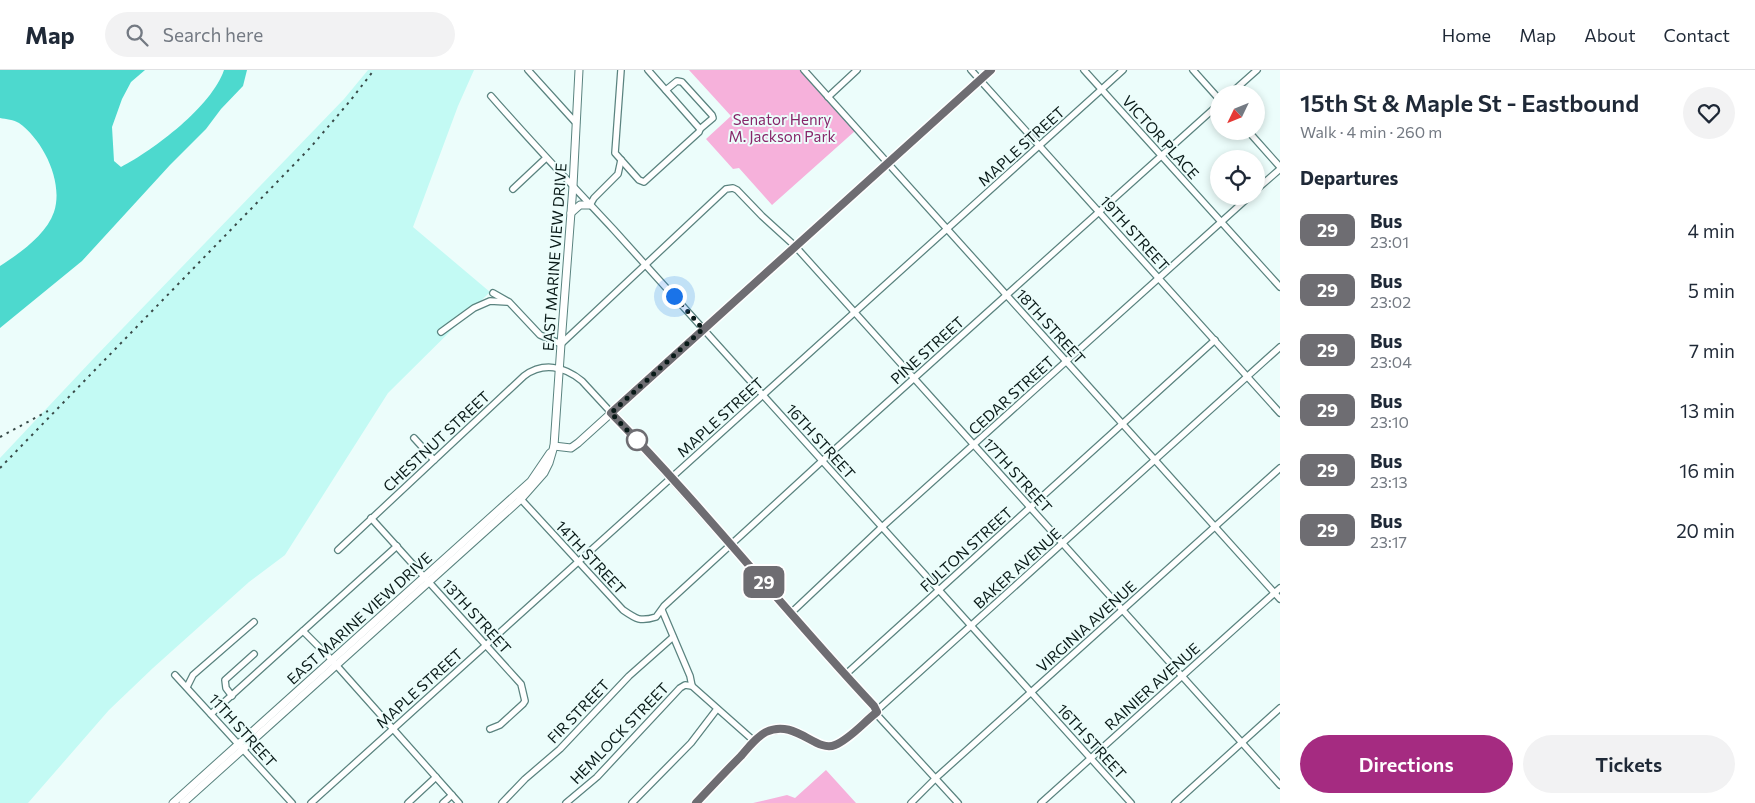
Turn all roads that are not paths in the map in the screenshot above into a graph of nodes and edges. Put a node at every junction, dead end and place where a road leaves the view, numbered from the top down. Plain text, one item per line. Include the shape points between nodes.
1 (528, 70) edge
2 (579, 70) edge
3 (621, 70) edge
4 (648, 70) edge
5 (804, 70) edge
6 (858, 70) edge
7 (971, 70) edge
8 (991, 70) edge
9 (1084, 70) edge
10 (1123, 70) edge
11 (1193, 70) edge
12 (1257, 70) edge
13 (980, 80) junction
14 (1240, 85) edge
15 (1102, 89) junction
16 (1210, 89) edge
17 (666, 90) junction
18 (491, 96) dead end
19 (828, 97) junction
20 (1210, 112) edge
21 (576, 123) junction
22 (700, 129) junction
23 (1256, 140) edge
24 (1040, 146) junction
25 (1162, 156) junction
26 (546, 158) junction
27 (621, 160) junction
28 (888, 163) junction
29 (1280, 168) edge
30 (1265, 182) edge
31 (573, 186) junction
32 (513, 189) dead end
33 (590, 205) junction
34 (1240, 205) edge
35 (1099, 212) junction
36 (571, 213) junction
37 (1221, 222) junction
38 (947, 229) junction
39 (795, 246) junction
40 (645, 264) junction
41 (1159, 278) junction
42 (1280, 288) edge
43 (493, 292) dead end
44 (1007, 295) junction
45 (509, 302) junction
46 (855, 313) junction
47 (703, 329) junction
48 (441, 332) dead end
49 (1215, 340) junction
50 (561, 344) junction
51 (1280, 347) edge
52 (1067, 362) junction
53 (560, 368) junction
54 (1247, 376) junction
55 (914, 378) junction
56 (763, 395) junction
57 (611, 413) junction
58 (1280, 413) edge
59 (1123, 424) junction
60 (414, 438) dead end
61 (974, 445) junction
62 (554, 446) junction
63 (434, 460) junction
64 (1156, 460) junction
65 (822, 461) junction
66 (1280, 468) edge
67 (671, 478) junction
68 (518, 497) junction
69 (1031, 508) junction
70 (371, 518) junction
71 (882, 527) junction
72 (1215, 527) junction
73 (1063, 543) junction
74 (731, 545) junction
75 (397, 546) junction
76 (338, 550) dead end
77 (578, 562) junction
78 (427, 579) junction
79 (1280, 588) edge
80 (939, 590) junction
81 (1274, 593) junction
82 (1280, 599) edge
83 (662, 610) junction
84 (1123, 610) junction
85 (791, 613) junction
86 (656, 617) joint
87 (254, 622) dead end
88 (971, 626) junction
89 (304, 631) junction
90 (673, 637) junction
91 (486, 645) junction
92 (254, 654) dead end
93 (334, 663) junction
94 (175, 675) dead end
95 (845, 675) junction
96 (1182, 676) junction
97 (692, 686) junction
98 (187, 687) junction
99 (1031, 692) junction
100 (232, 696) junction
101 (1280, 708) edge
102 (717, 709) junction
103 (877, 712) junction
104 (211, 714) junction
105 (393, 729) junction
106 (490, 729) dead end
107 (754, 741) junction
108 (1242, 743) junction
109 (241, 747) junction
110 (1091, 758) junction
111 (436, 777) junction
112 (935, 779) junction
113 (1280, 785) edge
114 (452, 795) junction
115 (173, 803) edge
116 (183, 803) edge
117 (292, 803) edge
118 (311, 803) edge
119 (408, 803) edge
120 (443, 803) edge
121 (459, 803) edge
122 (502, 803) edge
123 (566, 803) edge
124 (632, 803) edge
125 (696, 803) edge
126 (910, 803) edge
127 (958, 803) edge
128 (1041, 803) edge
129 (1131, 803) edge
130 (1175, 803) edge

1 - 21 street
2 - 21 main road, EAST MARINE VIEW DRIVE
3 - 27 street via 615,153
4 - 17 street
5 - 19 street, 18TH STREET
6 - 19 street
7 - 13 street, 19TH STREET
8 - 13 main road
9 - 15 street, VICTOR PLACE
10 - 15 street, MAPLE STREET
11 - 16 street
12 - 14 street
13 - 24 street, 19TH STREET
13 - 28 main road
15 - 24 street, MAPLE STREET
15 - 25 street, VICTOR PLACE
17 - 22 street
17 - 22 street via 677,81 682,82 712,115 712,120
18 - 26 street, 16TH STREET
19 - 28 street, 18TH STREET
20 - 25 street, PINE STREET
21 - 31 main road, EAST MARINE VIEW DRIVE
22 - 27 street via 644,182
23 - 29 street
24 - 35 street, 19TH STREET
24 - 38 street, MAPLE STREET
25 - 35 street, PINE STREET
25 - 37 street, VICTOR PLACE
26 - 31 street, 16TH STREET
26 - 32 street
27 - 33 street via 618,174
28 - 38 street, 18TH STREET
28 - 39 main road
29 - 30 street
31 - 33 street, 16TH STREET
31 - 36 main road, EAST MARINE VIEW DRIVE
33 - 36 main road via 580,205
33 - 40 street, 16TH STREET
34 - 37 street, CEDAR STREET
35 - 41 street, 19TH STREET
35 - 44 street, PINE STREET
36 - 50 main road, EAST MARINE VIEW DRIVE
37 - 41 street, CEDAR STREET
37 - 42 street, VICTOR PLACE
38 - 44 street, 18TH STREET
38 - 46 street, MAPLE STREET
39 - 40 street, 17TH STREET via 733,188 726,189
39 - 46 street, 17TH STREET
39 - 47 main road
40 - 47 street, 16TH STREET
40 - 50 street
41 - 49 street, 19TH STREET
41 - 52 street, CEDAR STREET
43 - 45 street
44 - 52 street, 18TH STREET
44 - 55 street, PINE STREET
45 - 48 street via 490,301 474,308
45 - 50 street via 540,335
46 - 55 street, 17TH STREET
46 - 56 street, MAPLE STREET
47 - 56 street, 16TH STREET
47 - 57 main road
49 - 54 street, 19TH STREET
49 - 59 street, FULTON STREET
50 - 53 main road, EAST MARINE VIEW DRIVE
51 - 54 street, BAKER AVENUE
52 - 59 street, 18TH STREET
52 - 61 street, CEDAR STREET
53 - 57 street via 582,381
53 - 62 main road, EAST MARINE VIEW DRIVE
53 - 63 street, CHESTNUT STREET via 538,368 530,372
54 - 58 street, 19TH STREET
54 - 64 street, BAKER AVENUE
55 - 61 street, 17TH STREET
55 - 65 street, PINE STREET
56 - 65 street, 16TH STREET
56 - 67 street, MAPLE STREET
57 - 62 main road via 570,448
57 - 67 street
59 - 64 street, 18TH STREET
59 - 69 street, FULTON STREET
60 - 63 street
61 - 69 street, 17TH STREET
61 - 71 street, CEDAR STREET
62 - 68 main road, EAST MARINE VIEW DRIVE via 544,473
63 - 70 street, CHESTNUT STREET
64 - 72 street, 18TH STREET
64 - 73 street, BAKER AVENUE
65 - 71 street, 16TH STREET
65 - 74 street, PINE STREET
66 - 72 street, VIRGINIA AVENUE
67 - 74 street
67 - 77 street, MAPLE STREET
68 - 77 street, 14TH STREET
68 - 78 main road, EAST MARINE VIEW DRIVE
69 - 73 street, 17TH STREET
69 - 80 street, FULTON STREET
70 - 75 street, 13TH STREET
70 - 76 street, CHESTNUT STREET
71 - 80 street, 16TH STREET
71 - 85 street, CEDAR STREET
72 - 81 street, 18TH STREET
72 - 84 street, VIRGINIA AVENUE
73 - 84 street, 17TH STREET
73 - 88 street, BAKER AVENUE
74 - 83 street, PINE STREET
74 - 85 street
75 - 78 street, 13TH STREET
75 - 89 street
77 - 86 street, 14TH STREET via 628,614 642,620
77 - 91 street, MAPLE STREET
78 - 91 street, 13TH STREET
78 - 93 main road, EAST MARINE VIEW DRIVE
79 - 81 street, RAINIER AVENUE
80 - 88 street, 16TH STREET
80 - 95 street, FULTON STREET
81 - 82 street, 18TH STREET
81 - 96 street, RAINIER AVENUE
83 - 86 street, PINE STREET
83 - 90 street
84 - 96 street, 17TH STREET
84 - 99 street, VIRGINIA AVENUE
85 - 95 street
87 - 98 street via 199,670
88 - 99 street, 16TH STREET
88 - 103 street, BAKER AVENUE
89 - 93 street
89 - 100 street
90 - 97 street
90 - 122 street, FIR STREET via 629,676 560,749
91 - 105 street, MAPLE STREET
91 - 106 street, 13TH STREET via 521,684 525,701 500,725
92 - 100 street via 225,680
93 - 105 street
93 - 109 main road, EAST MARINE VIEW DRIVE
94 - 98 street, 11TH STREET
95 - 103 street
96 - 108 street, 17TH STREET
96 - 110 street, RAINIER AVENUE
97 - 102 street
97 - 123 street, HEMLOCK STREET via 680,688 597,777
98 - 104 street, 11TH STREET
99 - 110 street, 16TH STREET
99 - 112 street, VIRGINIA AVENUE
100 - 104 street
101 - 108 street
102 - 107 street
102 - 124 street via 691,744
103 - 107 street, BAKER AVENUE via 833,746 821,745 798,732 784,729 766,732
103 - 112 street
104 - 109 street, 11TH STREET
105 - 111 street
105 - 118 street, MAPLE STREET
107 - 125 street
108 - 113 street, 17TH STREET
108 - 130 street
109 - 115 main road, EAST MARINE VIEW DRIVE
109 - 116 main road, EAST MARINE VIEW DRIVE
109 - 117 street, 11TH STREET
110 - 128 street, RAINIER AVENUE
110 - 129 street, 16TH STREET
111 - 114 street
111 - 119 street
112 - 126 street, VIRGINIA AVENUE
112 - 127 street
114 - 120 street
114 - 121 street

